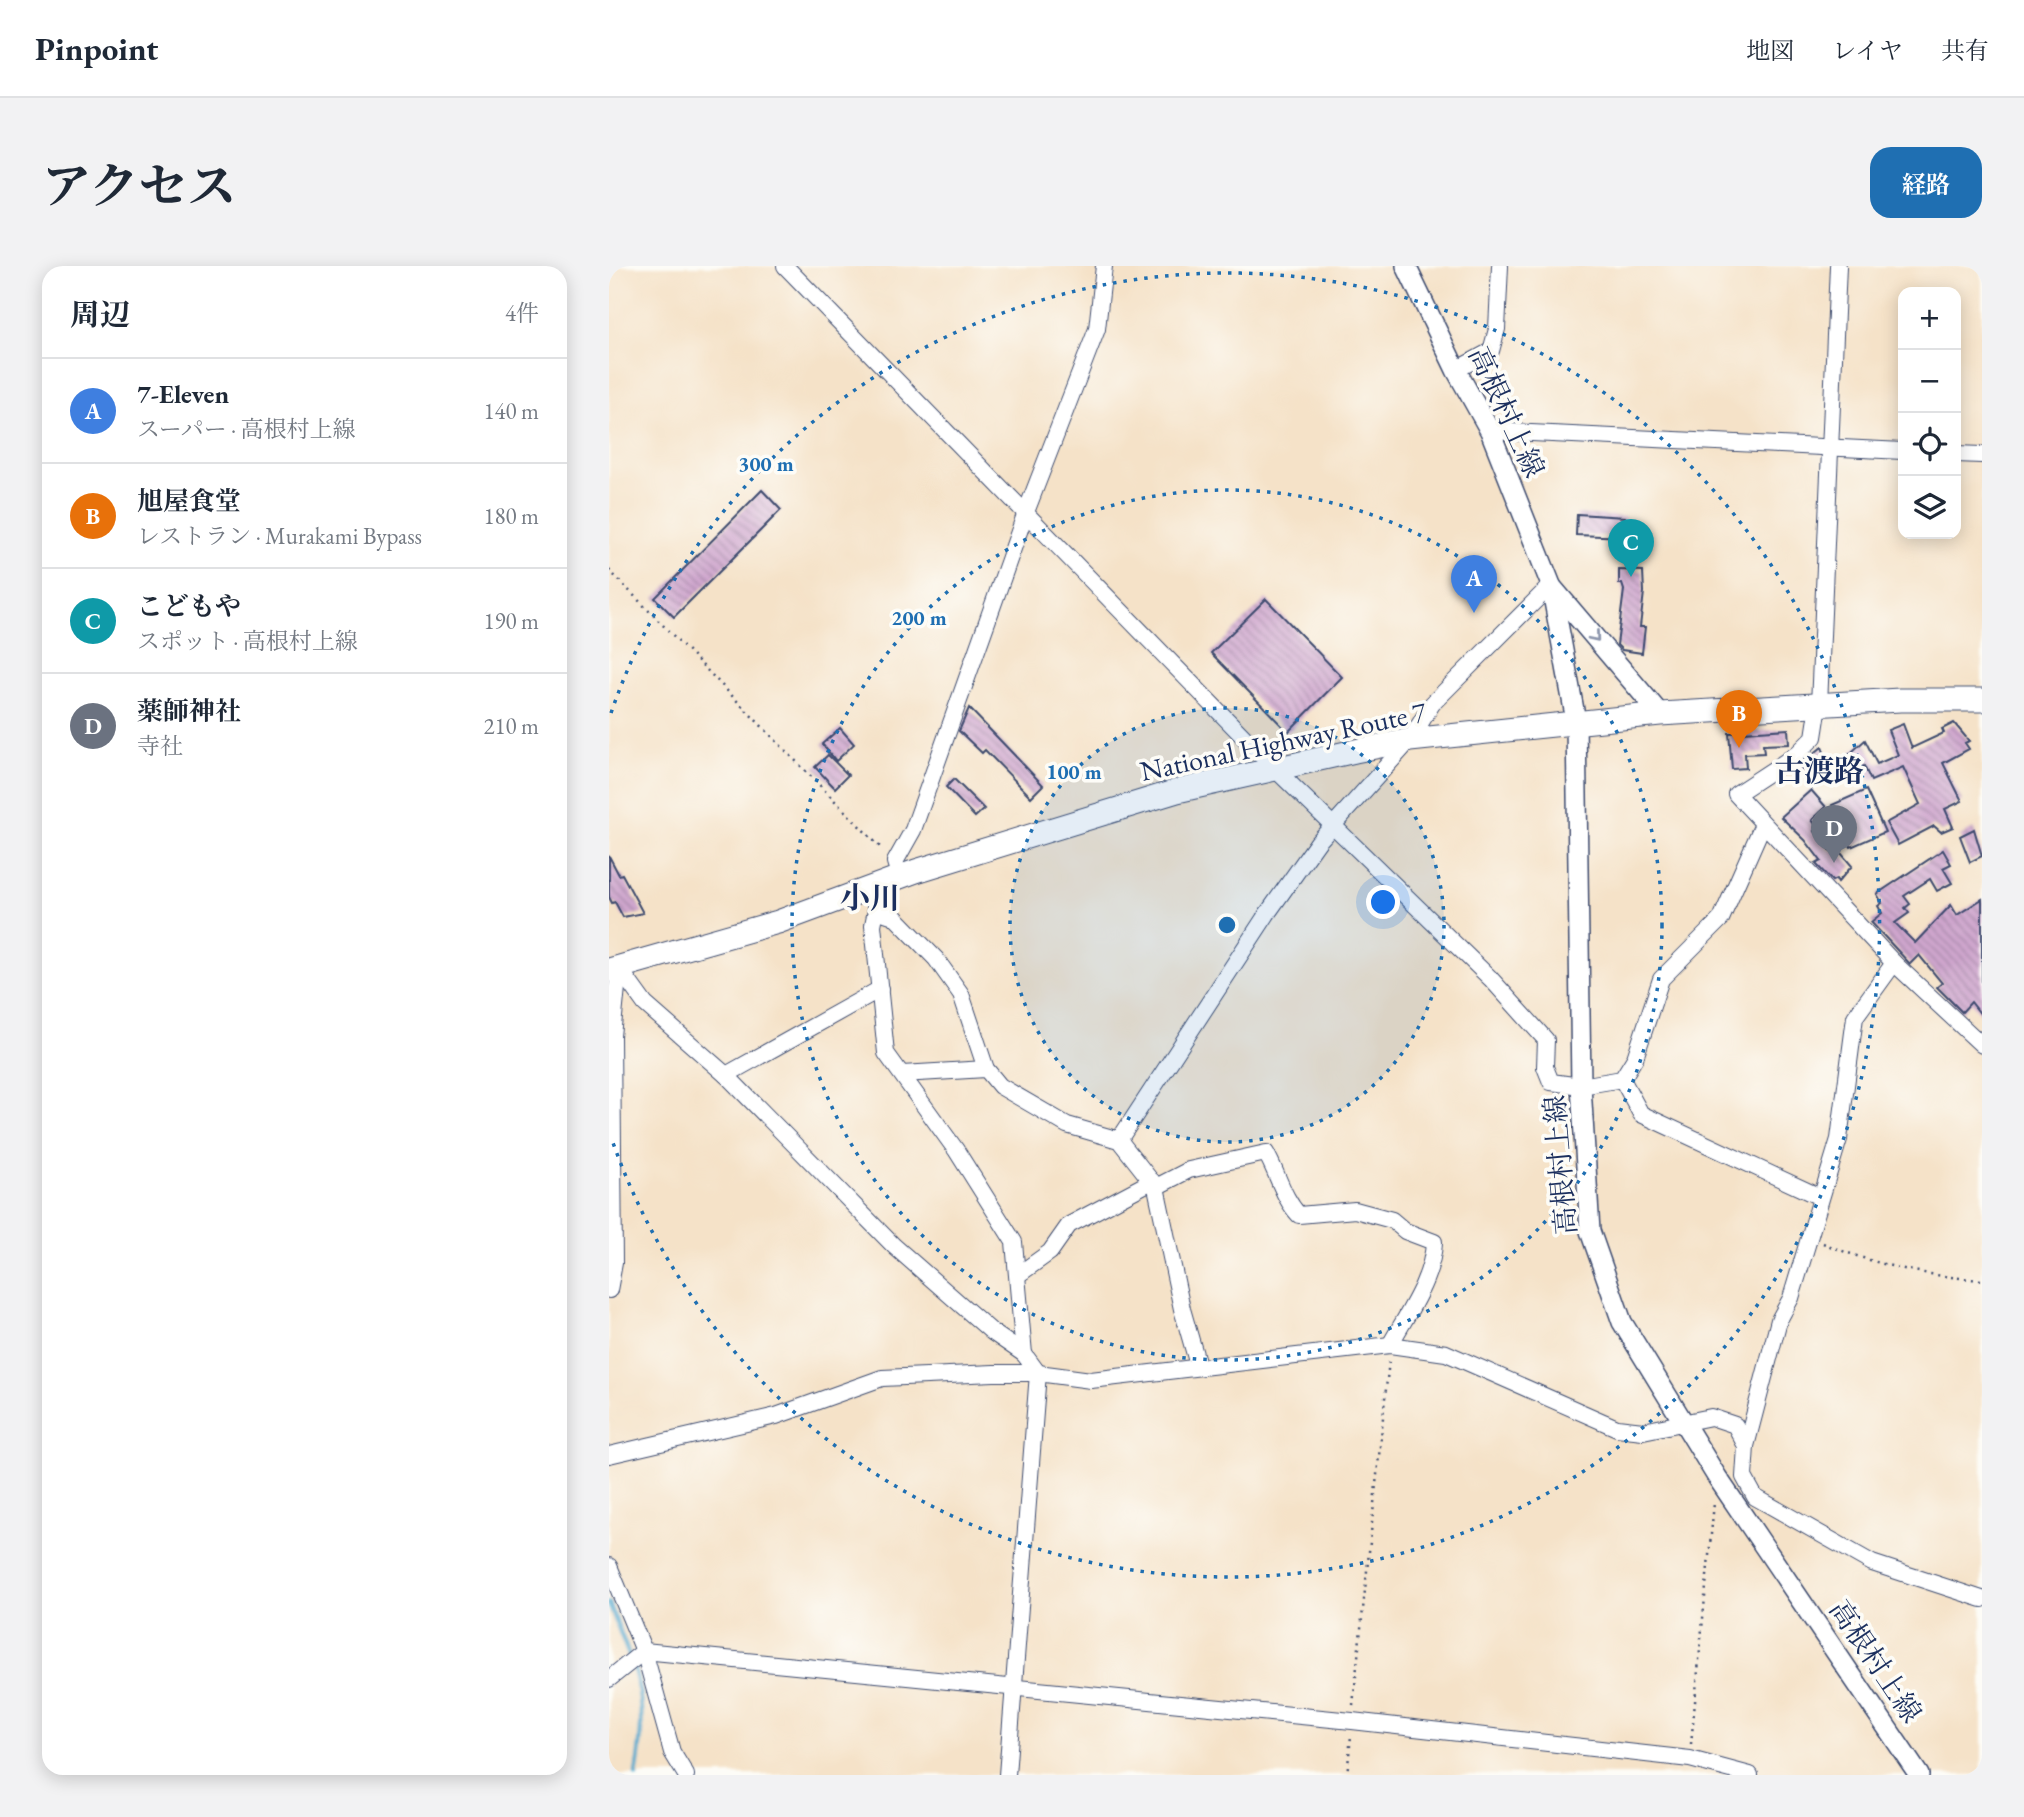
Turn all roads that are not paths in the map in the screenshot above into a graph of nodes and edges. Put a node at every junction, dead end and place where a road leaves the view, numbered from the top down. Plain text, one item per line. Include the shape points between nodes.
1 (785, 266) edge
2 (1104, 266) edge
3 (1406, 266) edge
4 (1500, 266) edge
5 (1838, 266) edge
6 (1456, 370) junction
7 (1490, 431) junction
8 (1829, 448) junction
9 (1898, 451) edge
10 (1961, 454) edge
11 (1982, 455) edge
12 (1026, 512) junction
13 (1551, 585) junction
14 (1982, 700) edge
15 (1819, 705) junction
16 (1660, 714) junction
17 (1576, 721) junction
18 (1410, 740) junction
19 (1274, 768) junction
20 (1763, 824) junction
21 (1333, 825) junction
22 (898, 870) junction
23 (874, 899) junction
24 (1894, 963) junction
25 (614, 969) edge
26 (880, 989) junction
27 (1982, 1045) edge
28 (986, 1069) junction
29 (902, 1074) junction
30 (726, 1075) junction
31 (1622, 1079) junction
32 (1581, 1086) junction
33 (1119, 1140) junction
34 (1154, 1184) junction
35 (1820, 1197) junction
36 (1018, 1275) junction
37 (609, 1290) edge
38 (1391, 1345) junction
39 (1024, 1354) junction
40 (1198, 1365) junction
41 (1038, 1373) junction
42 (1684, 1424) junction
43 (1746, 1446) junction
44 (609, 1455) edge
45 (609, 1566) edge
46 (1982, 1598) edge
47 (644, 1651) junction
48 (609, 1679) edge
49 (1015, 1690) junction
50 (686, 1775) edge
51 (1007, 1775) edge
52 (1750, 1775) edge
53 (1919, 1775) edge

1 - 12 street
2 - 12 street via 1097,329
3 - 6 main road, 高根村上線
4 - 6 street via 1492,351
5 - 8 street
6 - 7 main road, 高根村上線
7 - 8 street
7 - 13 main road, 高根村上線
8 - 9 street
8 - 15 street
10 - 11 street
12 - 19 street
12 - 22 street
13 -> 16 main road, 高根村上線
13 - 17 main road, 高根村上線
13 - 18 street via 1432,704
14 - 15 highway, National Highway Route 7 via 1900,699
15 - 16 highway, National Highway Route 7
15 - 20 street via 1814,737 1797,754 1737,794
16 - 17 highway, National Highway Route 7
17 - 18 highway, National Highway Route 7
17 - 32 main road, 高根村上線
18 - 19 highway, National Highway Route 7
18 - 21 street
19 - 21 street
19 - 22 highway, National Highway Route 7
20 - 24 street
20 - 31 street via 1721,919 1661,979 1635,1058
21 - 32 street via 1491,979 1546,1040 1545,1068 1551,1082
21 - 33 street via 1267,914
22 - 23 highway, National Highway Route 7
23 - 25 highway, National Highway Route 7
23 - 26 street
23 - 28 street via 936,959 961,994
24 - 27 street
24 - 35 street via 1854,1017 1839,1139
25 - 30 street via 645,1004
25 - 37 street via 614,1263
26 - 29 street via 886,1053
26 - 30 street
28 - 29 street
28 - 33 street via 1000,1086 1067,1125
29 - 36 street via 957,1150 1014,1242
30 - 39 street via 894,1246 992,1332
31 - 32 street
31 - 35 street via 1641,1114
32 - 42 main road, 高根村上線 via 1590,1231 1622,1322
33 - 34 street
34 - 36 street via 1069,1225 1050,1252
34 - 38 street via 1189,1170 1266,1153 1288,1203 1299,1215 1355,1210 1392,1220 1405,1231 1434,1242 1434,1257
34 - 40 street
35 - 43 street via 1791,1298 1779,1320
36 - 39 street
38 - 40 street
38 - 42 street via 1446,1353 1616,1428 1643,1431
39 - 41 street
40 - 41 street via 1091,1380
41 - 44 street via 882,1378 776,1416
41 - 49 street
42 - 43 street via 1711,1417 1735,1425
42 - 53 main road, 高根村上線
43 - 46 street via 1744,1477 1755,1497 1872,1563
45 - 47 street
47 - 48 street
47 - 49 street
47 - 50 street via 672,1752
49 - 51 street
49 - 52 street via 1690,1759

